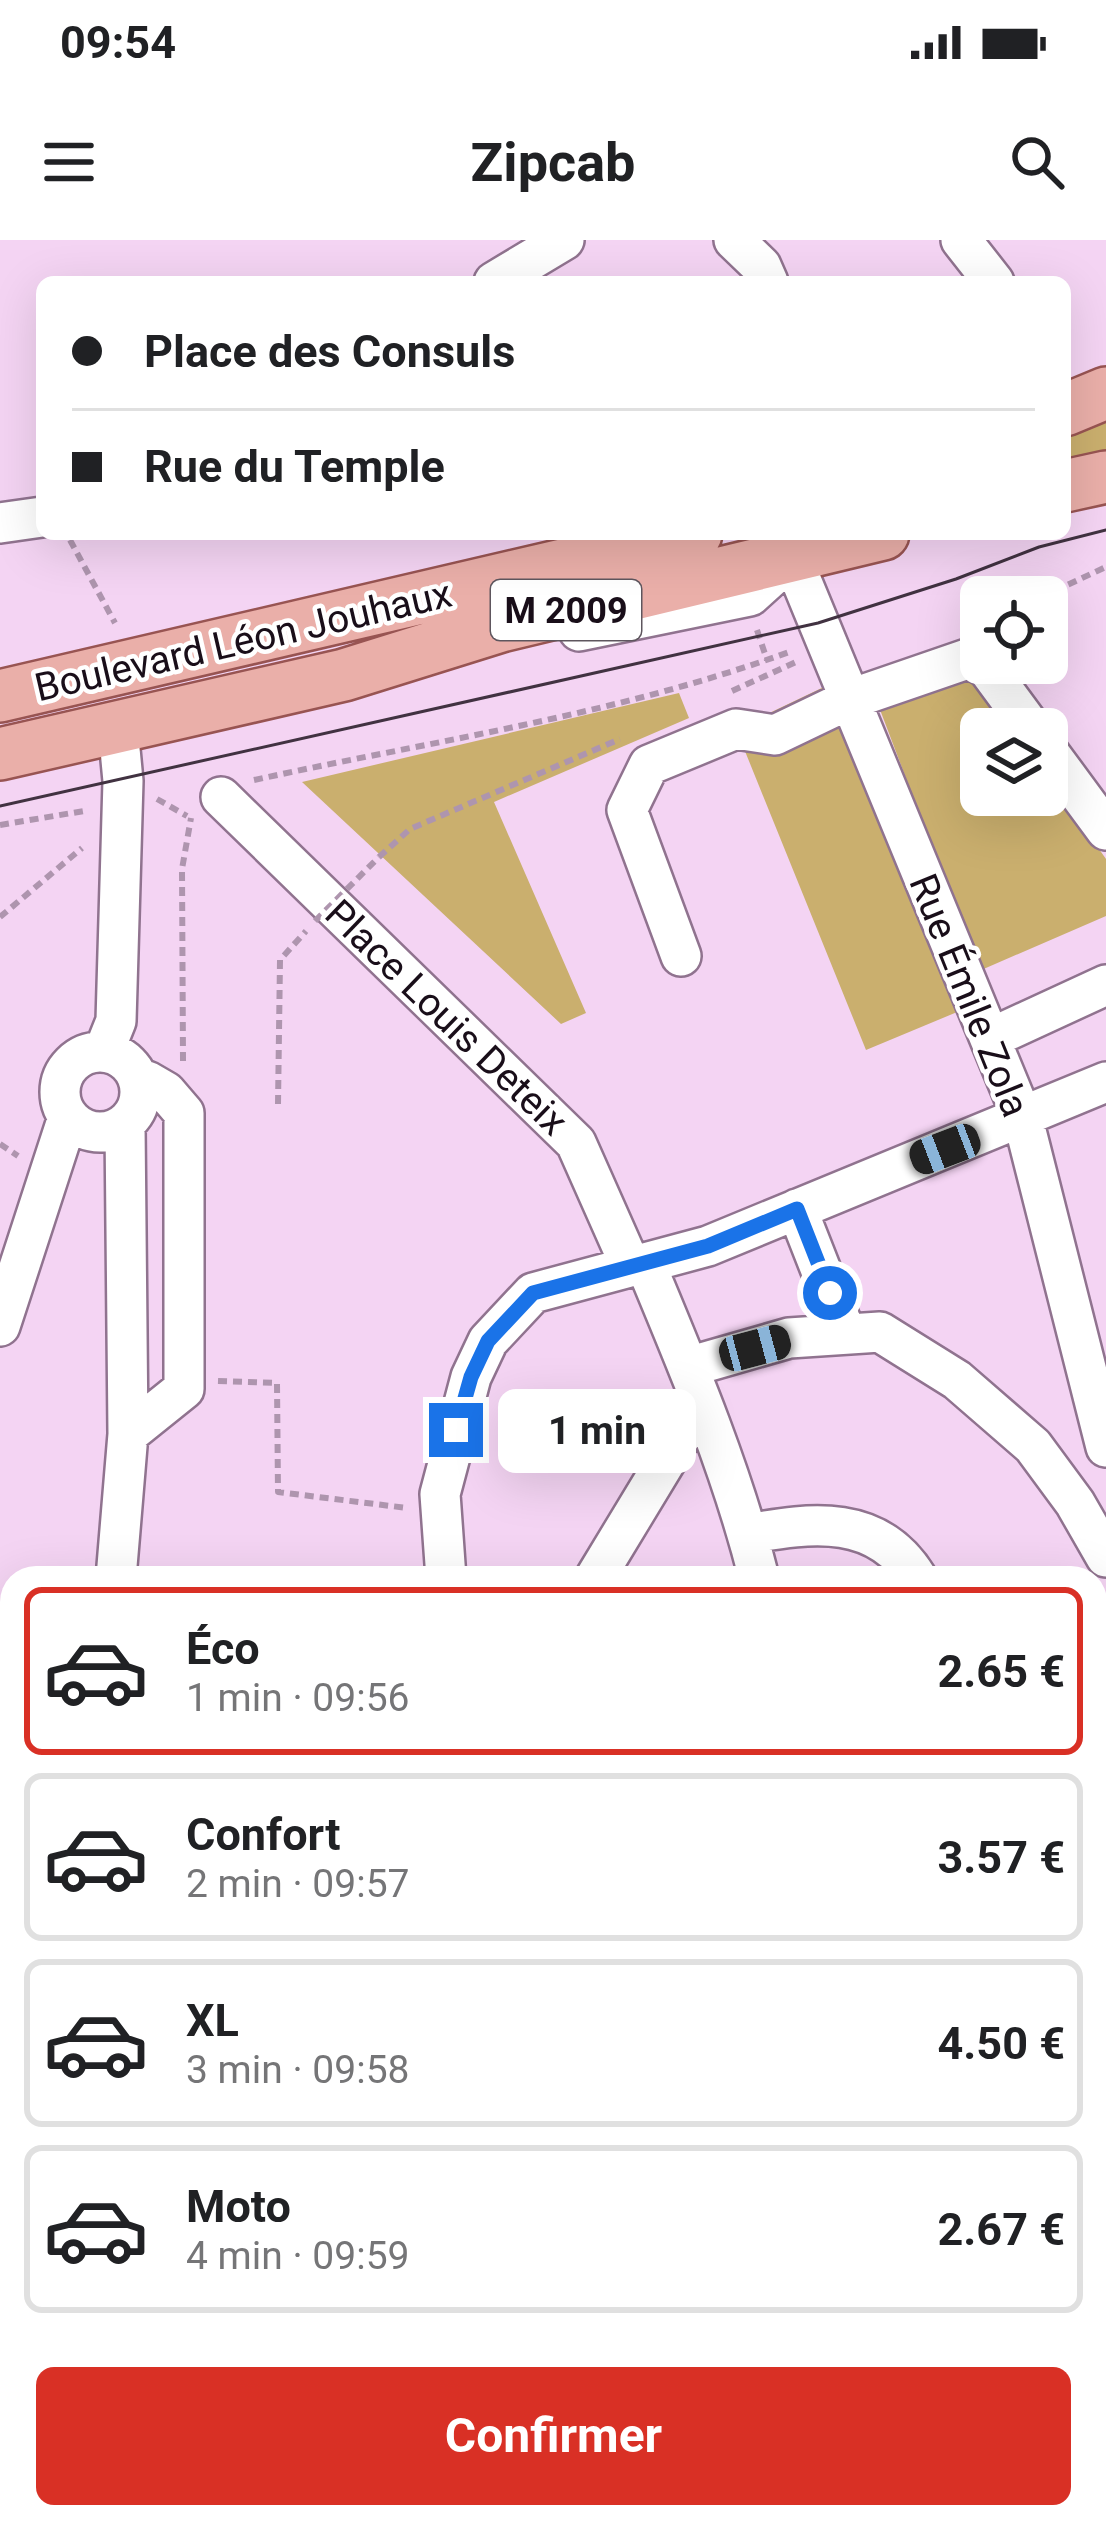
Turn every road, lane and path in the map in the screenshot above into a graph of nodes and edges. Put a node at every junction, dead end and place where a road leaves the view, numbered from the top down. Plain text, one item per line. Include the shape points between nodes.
1 (564, 240) edge
2 (734, 240) edge
3 (961, 240) edge
4 (504, 276) edge
5 (765, 276) edge
6 (989, 276) edge
7 (1106, 393) edge
8 (1071, 408) edge
9 (1106, 477) edge
10 (1071, 485) edge
11 (36, 518) edge
12 (0, 523) edge
13 (70, 540) edge
14 (671, 540) edge
15 (860, 540) edge
16 (792, 558) junction
17 (1106, 567) edge
18 (1068, 585) edge
19 (116, 625) dead end
20 (802, 648) dead end
21 (198, 652) junction
22 (807, 657) dead end
23 (55, 683) junction
24 (723, 694) dead end
25 (0, 696) edge
26 (848, 700) junction
27 (1017, 708) edge
28 (118, 728) junction
29 (622, 738) dead end
30 (0, 754) edge
31 (1068, 778) edge
32 (157, 799) dead end
33 (206, 808) junction
34 (0, 825) edge
35 (85, 826) dead end
36 (1106, 830) edge
37 (85, 843) dead end
38 (0, 917) edge
39 (681, 956) dead end
40 (1106, 986) edge
41 (991, 1038) junction
42 (104, 1051) junction
43 (1106, 1082) edge
44 (141, 1084) junction
45 (278, 1104) dead end
46 (184, 1113) junction
47 (68, 1117) junction
48 (1023, 1119) junction
49 (125, 1125) junction
50 (797, 1209) junction
51 (638, 1265) junction
52 (0, 1326) edge
53 (847, 1334) junction
54 (184, 1380) junction
55 (694, 1385) junction
56 (128, 1434) junction
57 (1106, 1447) edge
58 (441, 1510) junction
59 (748, 1534) junction
60 (1106, 1557) edge
61 (117, 1566) edge
62 (445, 1566) edge
63 (601, 1566) edge
64 (756, 1566) edge
65 (907, 1566) edge

1 - 4 street
2 - 5 street
3 - 6 street
7 - 8 main road
9 - 10 main road
11 - 12 street
13 - 19 path
14 - 21 main road, Boulevard Léon Jouhaux / M 2009
15 - 16 main road, Boulevard Léon Jouhaux / M 2009
16 - 26 street, Rue Émile Zola
16 - 28 main road, Boulevard Léon Jouhaux / M 2009
17 - 18 path
20 - 33 path via 693,685 255,779
21 - 23 main road, Boulevard Léon Jouhaux / M 2009
21 - 28 main road via 180,674 149,686
22 - 24 path
23 - 25 main road, Boulevard Léon Jouhaux / M 2009
23 - 28 main road via 103,705
26 - 27 street via 970,658
26 - 39 street via 775,735 736,729 649,765 627,811
26 - 41 street, Rue Émile Zola
28 - 30 main road, Boulevard Léon Jouhaux / M 2009
28 - 42 street via 116,1021
29 - 45 path, bridge via 410,829 315,921 280,960
31 - 36 street
32 - 33 path
33 - 46 path via 182,869
33 - 51 street, Place Louis Deteix via 576,1143
34 - 35 path via 84,810
37 - 38 path
40 - 41 street
41 - 48 street, Rue Émile Zola
42 - 44 street via 128,1062
42 - 47 street via 81,1056 64,1072 59,1095
43 - 48 street
44 - 46 street via 166,1092
44 - 49 street via 139,1107
46 - 54 street
47 - 49 street via 105,1133
47 - 52 street
48 - 50 street
48 - 57 street, Rue Émile Zola
49 - 56 street
50 - 51 street
50 - 53 street
51 - 55 street, Place Louis Deteix
51 - 58 street via 533,1293 488,1341 456,1430
53 - 55 street via 789,1338
53 - 60 street via 880,1332 957,1380 1033,1447
54 - 56 street via 184,1389
54 - 58 path via 277,1383 278,1492
55 - 59 street, Place Louis Deteix
55 - 63 street
56 - 61 street
58 - 62 street
59 - 64 street, Place Louis Deteix
59 - 65 street via 809,1525 856,1531 889,1543

